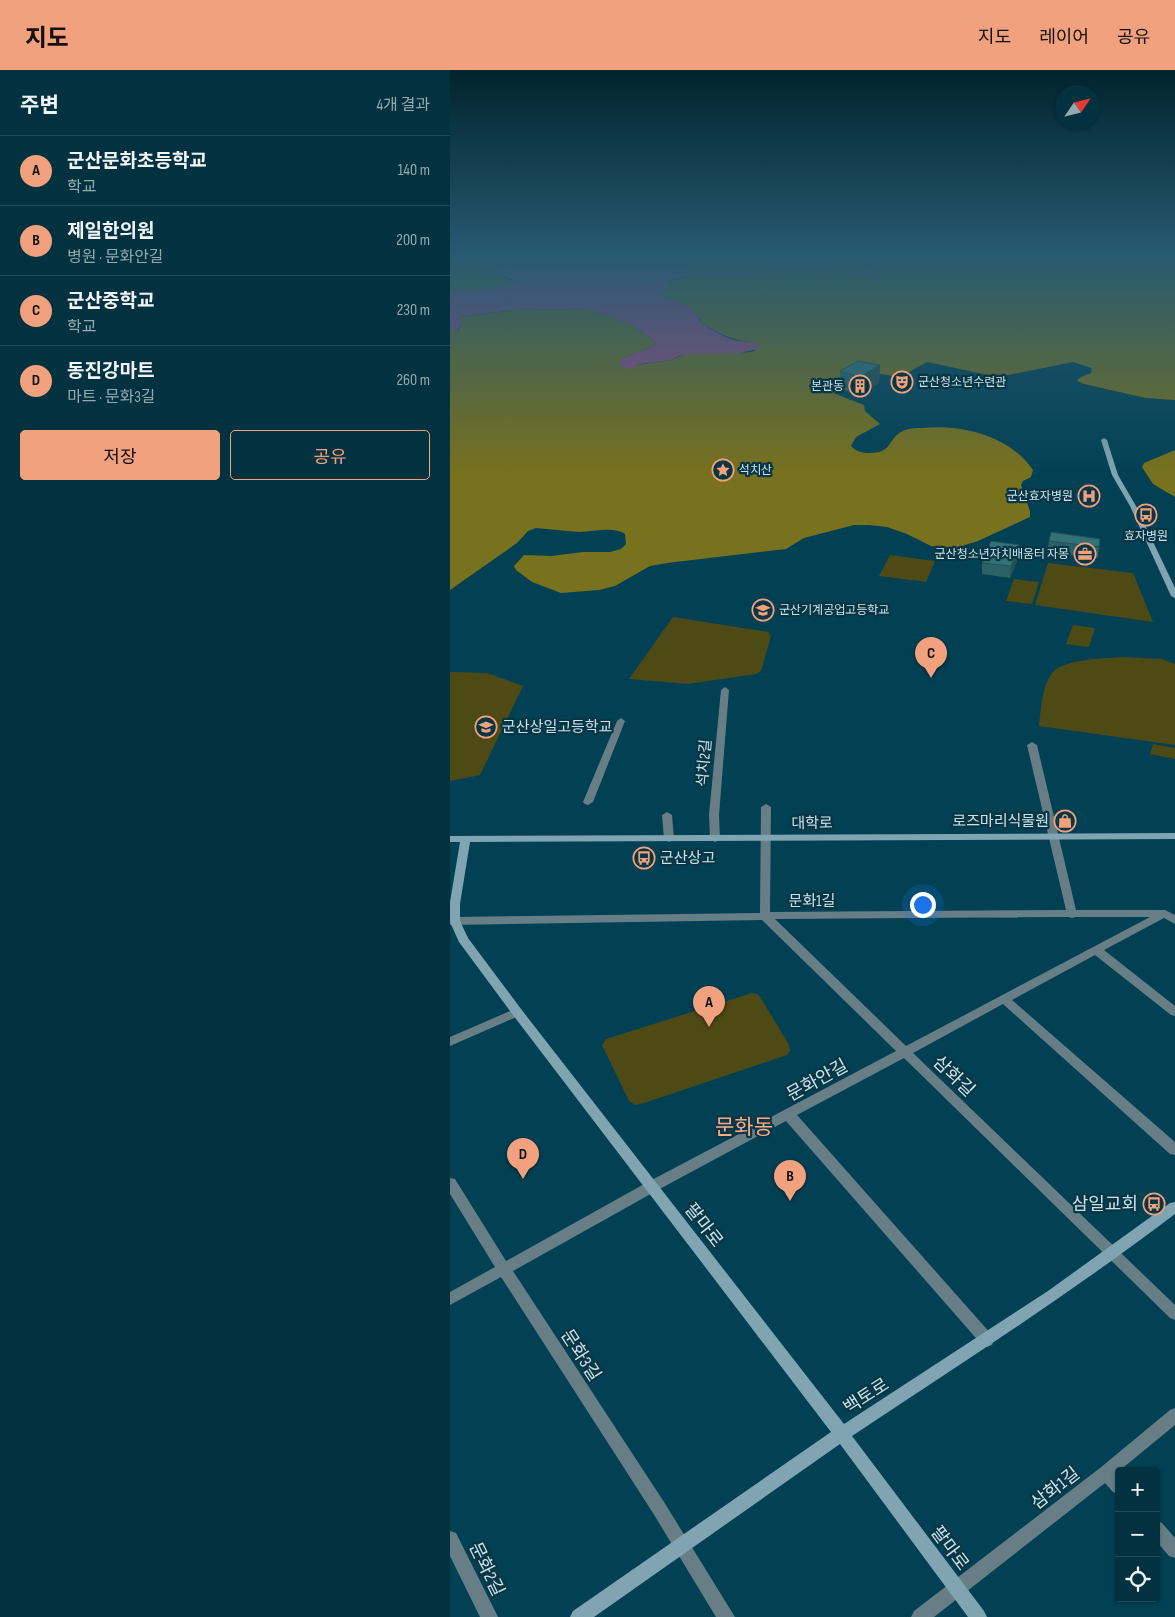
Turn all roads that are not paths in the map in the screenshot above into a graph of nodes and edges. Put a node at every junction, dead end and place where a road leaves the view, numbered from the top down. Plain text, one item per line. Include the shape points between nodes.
1 (1104, 440) dead end
2 (1175, 596) edge
3 (725, 690) dead end
4 (621, 721) dead end
5 (1032, 745) dead end
6 (588, 802) dead end
7 (766, 806) dead end
8 (666, 815) dead end
9 (1053, 836) junction
10 (1175, 836) edge
11 (450, 839) edge
12 (466, 839) junction
13 (669, 839) junction
14 (714, 839) junction
15 (766, 839) junction
16 (1072, 915) junction
17 (765, 916) junction
18 (1172, 916) edge
19 (452, 921) edge
20 (1096, 950) junction
21 (1004, 999) junction
22 (517, 1012) junction
23 (1175, 1012) edge
24 (450, 1042) edge
25 (903, 1052) junction
26 (789, 1116) junction
27 (1175, 1150) edge
28 (450, 1184) edge
29 (651, 1187) junction
30 (1175, 1207) edge
31 (1113, 1255) junction
32 (503, 1270) junction
33 (450, 1299) edge
34 (1175, 1314) edge
35 (987, 1340) junction
36 (1175, 1415) edge
37 (842, 1434) junction
38 (1106, 1473) junction
39 (1115, 1483) edge
40 (1160, 1533) edge
41 (450, 1539) edge
42 (682, 1545) junction
43 (1175, 1550) edge
44 (957, 1590) junction
45 (489, 1617) edge
46 (579, 1617) edge
47 (726, 1617) edge
48 (920, 1617) edge
49 (978, 1617) edge

1 - 2 street via 1115,475
3 - 14 street, 석치2길
4 - 6 street
5 - 9 street
7 - 15 street
8 - 13 street
9 - 10 street, 대학로
9 - 15 street, 대학로
9 - 16 street
11 - 12 street, 대학로
12 - 13 street, 대학로
12 - 19 street
13 - 14 street, 대학로
14 - 15 street, 대학로
15 - 17 street
16 - 17 street, 문화1길
16 - 18 street, 문화1길
17 - 19 street, 문화1길
17 - 25 street, 삼화길
18 - 20 street, 문화안길
19 - 22 street, 팔마로
20 - 21 street, 문화안길
20 - 23 street
21 - 25 street, 문화안길
21 - 27 street
22 - 24 street
22 - 29 street, 팔마로
25 - 26 street, 문화안길
25 - 31 street, 삼화길
26 - 29 street, 문화안길
26 - 35 street
28 - 32 street, 문화3길
29 - 32 street, 문화안길
29 - 37 street, 팔마로
30 - 31 street, 백토로
31 - 34 street, 삼화길
31 - 35 street, 백토로
32 - 33 street, 문화안길
32 - 42 street, 문화3길
35 - 37 street, 백토로
36 - 38 street, 삼화1길
37 - 42 street, 백토로
37 - 44 street, 팔마로
38 - 39 street
38 - 44 street, 삼화1길
40 - 43 street
41 - 45 street, 문화2길
42 - 46 street, 백토로
42 - 47 street, 문화3길
44 - 48 street, 삼화1길
44 - 49 street, 팔마로

